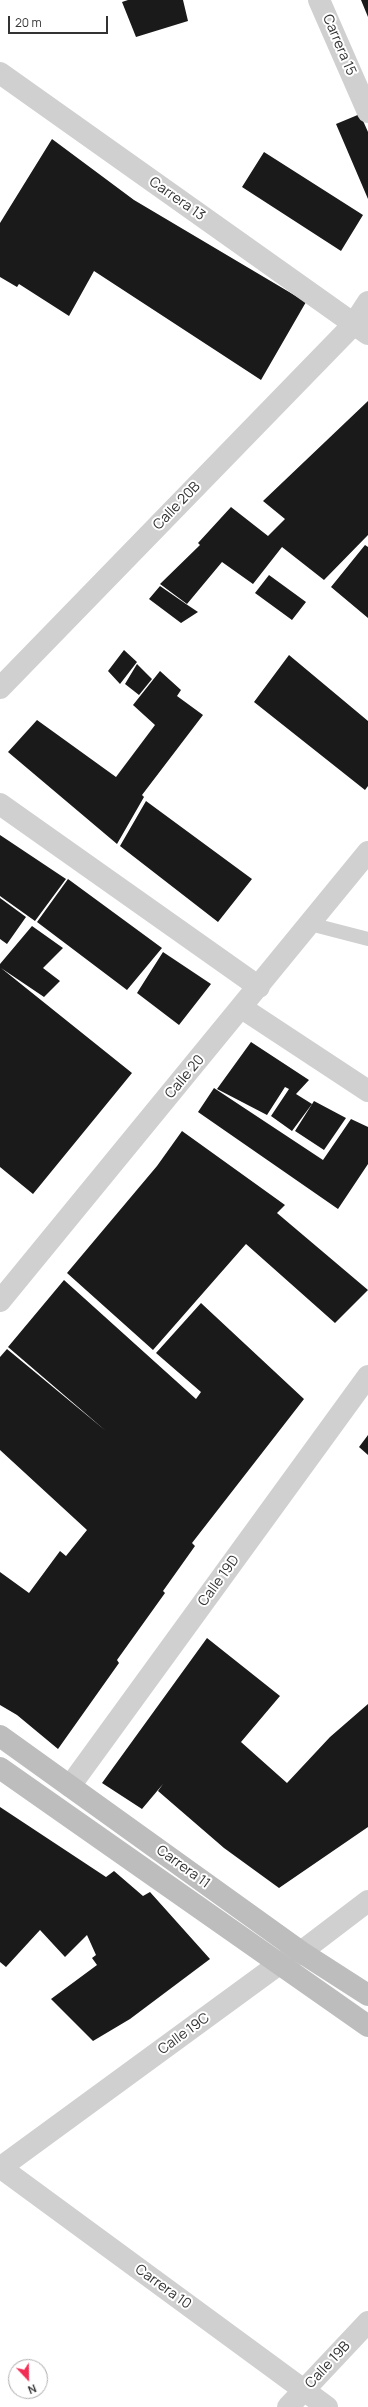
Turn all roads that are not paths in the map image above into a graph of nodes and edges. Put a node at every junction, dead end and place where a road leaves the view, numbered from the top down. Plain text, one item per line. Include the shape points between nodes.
1 (319, 0) edge
2 (0, 73) edge
3 (368, 112) edge
4 (368, 302) edge
5 (361, 330) edge
6 (0, 688) edge
7 (0, 804) edge
8 (368, 852) edge
9 (310, 924) junction
10 (368, 939) edge
11 (259, 987) junction
12 (242, 1008) junction
13 (368, 1091) edge
14 (0, 1301) edge
15 (368, 1376) edge
16 (0, 1736) edge
17 (0, 1768) edge
18 (70, 1786) junction
19 (368, 1901) edge
20 (301, 1952) junction
21 (279, 1964) junction
22 (368, 1995) edge
23 (368, 2026) edge
24 (0, 2167) edge
25 (368, 2322) edge
26 (304, 2391) junction
27 (288, 2407) edge
28 (327, 2407) edge

1 - 3 street, Carrera 15
2 - 5 street, Carrera 13
4 - 5 street, Calle 20B
5 - 6 street, Calle 20B
7 - 11 street
8 - 9 street, Calle 20
9 - 10 lane
9 - 11 street, Calle 20
11 - 12 street, Calle 20
12 - 13 street
12 - 14 street, Calle 20
15 - 18 street, Calle 19D
16 - 18 main road, Carrera 11
17 - 21 main road, Carrera 11
18 - 20 main road, Carrera 11
19 - 20 street, Calle 19C
20 - 21 street, Calle 19C
20 - 22 main road, Carrera 11
21 - 23 main road, Carrera 11
21 - 24 street, Calle 19C
24 - 26 street, Carrera 10
25 - 26 street, Calle 19B
26 - 27 street, Calle 19B
26 - 28 street, Carrera 10

